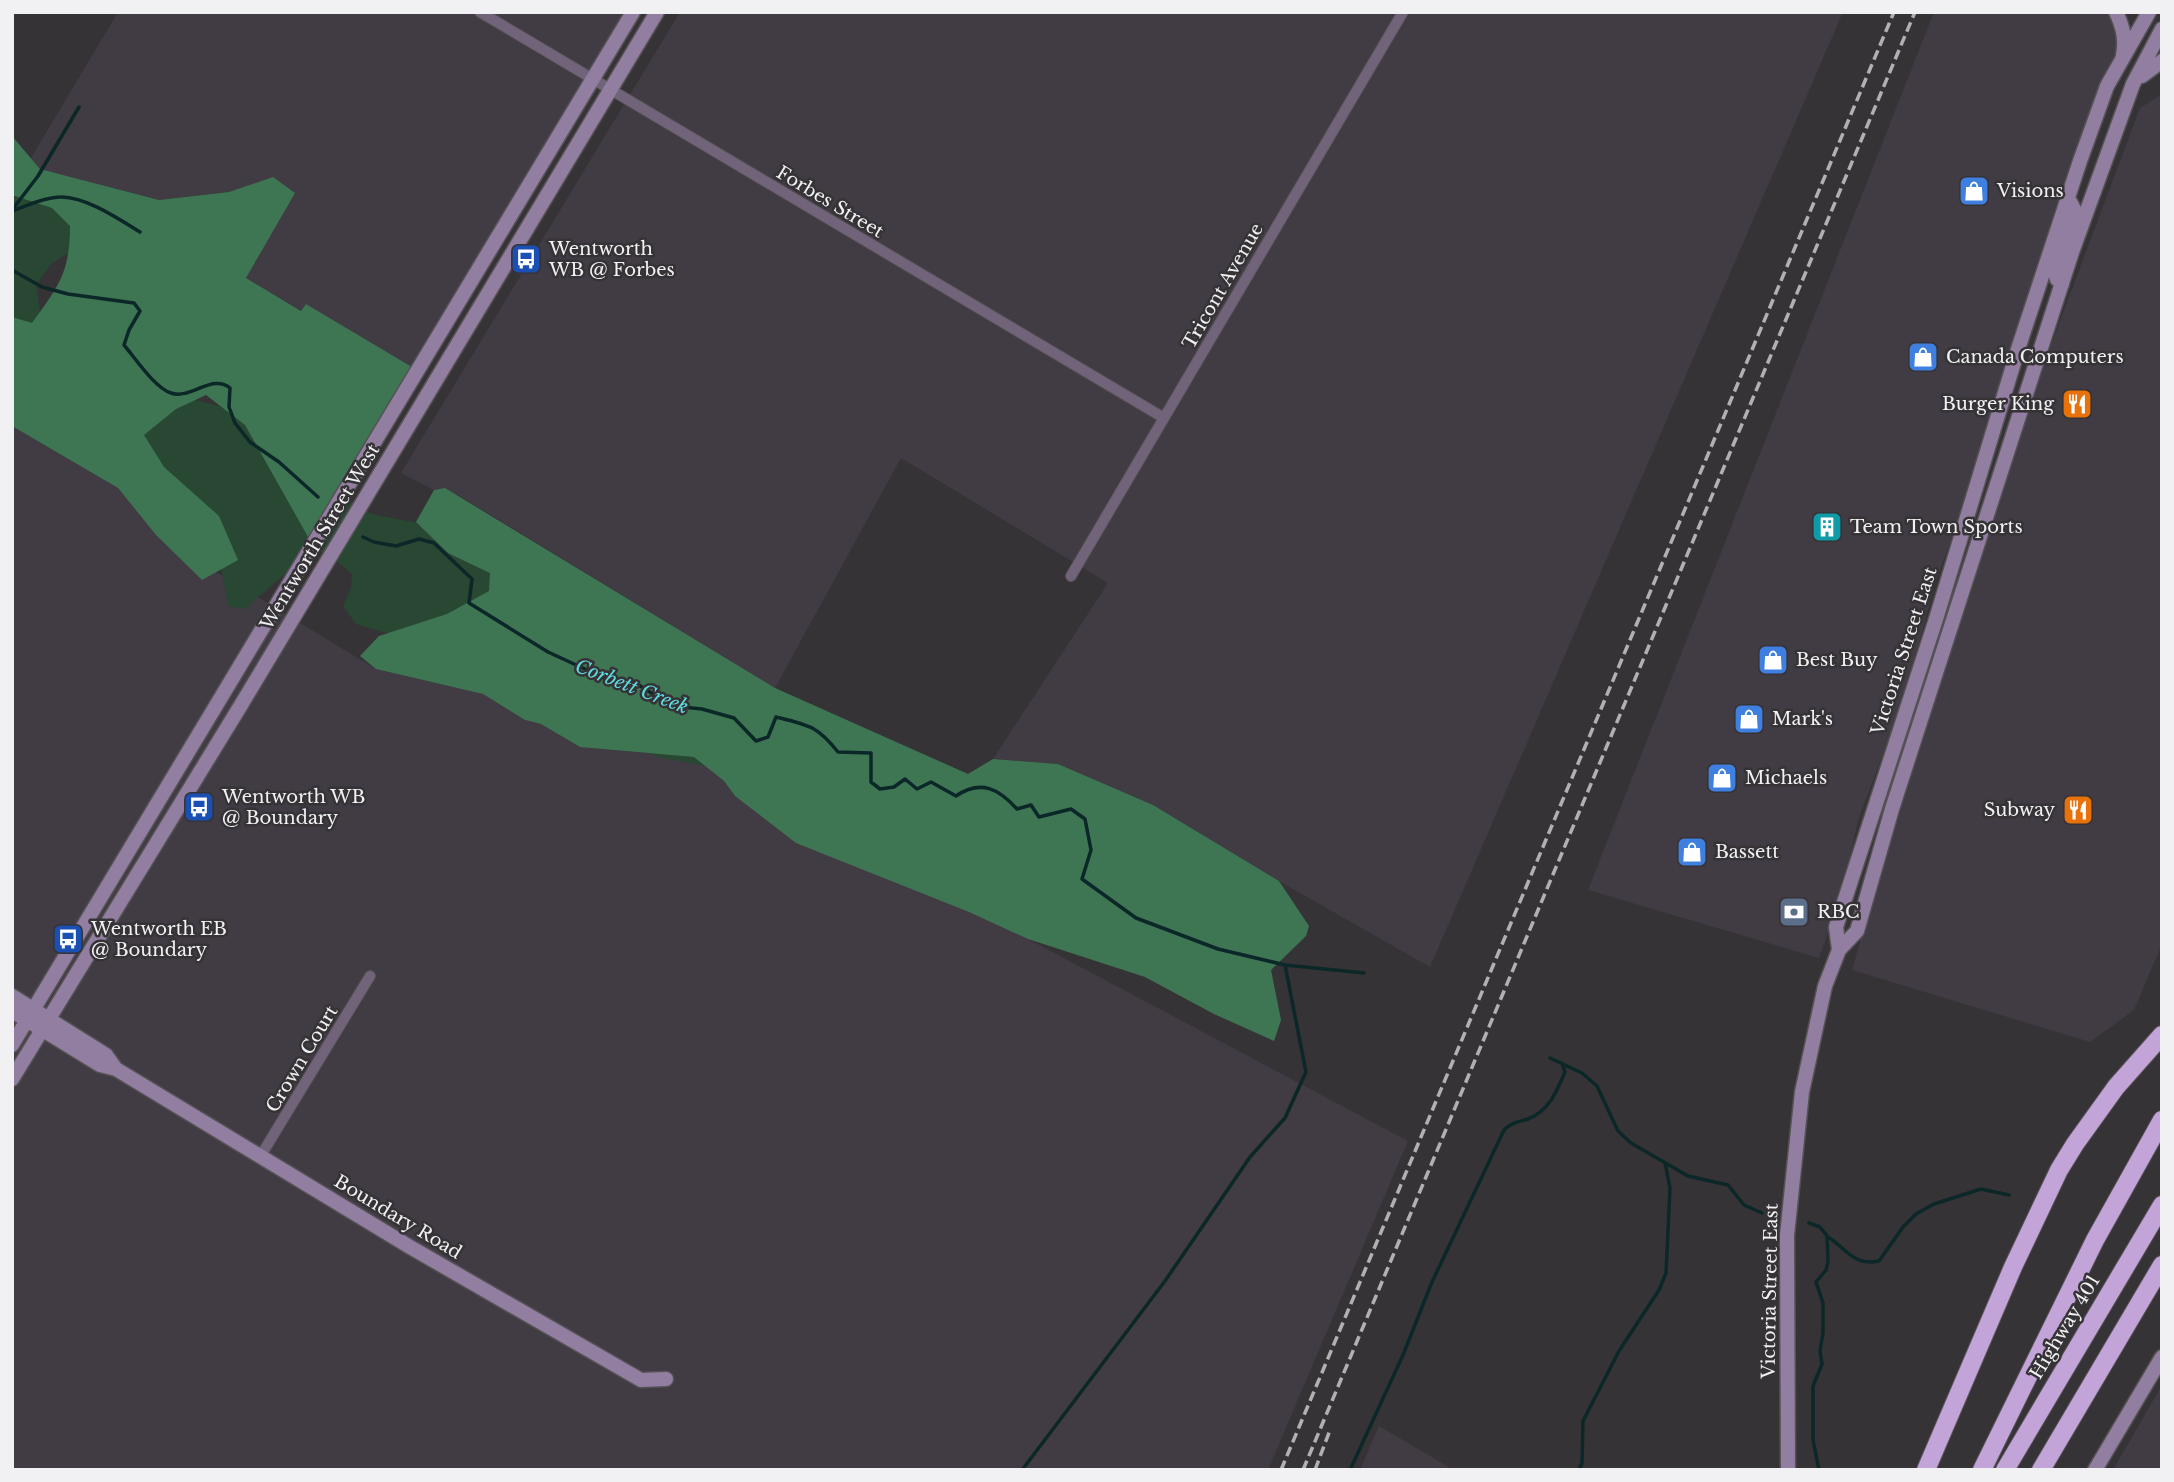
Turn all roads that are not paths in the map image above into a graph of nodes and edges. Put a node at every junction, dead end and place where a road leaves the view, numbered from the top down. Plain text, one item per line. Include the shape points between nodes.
1 (480, 12) edge
2 (633, 12) edge
3 (657, 12) edge
4 (1403, 12) edge
5 (2116, 12) edge
6 (2143, 14) edge
7 (2162, 29) edge
8 (2162, 61) edge
9 (2122, 63) junction
10 (592, 79) junction
11 (2133, 84) junction
12 (611, 90) junction
13 (2067, 198) junction
14 (2062, 284) junction
15 (1164, 418) junction
16 (1071, 576) dead end
17 (1839, 950) junction
18 (370, 976) dead end
19 (12, 996) edge
20 (12, 1011) edge
21 (30, 1014) junction
22 (46, 1024) junction
23 (2162, 1035) edge
24 (12, 1045) edge
25 (12, 1079) edge
26 (2162, 1120) edge
27 (260, 1157) junction
28 (2162, 1205) edge
29 (2162, 1265) edge
30 (2162, 1357) edge
31 (666, 1379) dead end
32 (1788, 1470) edge
33 (1926, 1470) edge
34 (1982, 1470) edge
35 (2005, 1470) edge
36 (2041, 1470) edge
37 (2095, 1470) edge

1 - 10 street, Forbes Street
2 - 10 main road, Wentworth Street West
3 - 12 main road, Wentworth Street West
4 - 15 street, Tricont Avenue
5 - 9 main road via 2123,26
6 - 7 main road
6 - 9 main road, Victoria Street East
7 - 11 main road, Victoria Street East
8 - 11 main road
9 - 13 main road, Victoria Street East via 2108,86
10 - 12 street, Forbes Street
10 - 21 main road, Wentworth Street West
11 - 14 main road, Victoria Street East
12 - 15 street, Forbes Street
12 - 22 main road, Wentworth Street West
13 - 14 main road via 2075,211 2055,272
13 - 17 main road, Victoria Street East via 1836,928
14 - 17 main road, Victoria Street East via 1857,931
15 - 16 street, Tricont Avenue
17 - 32 main road, Victoria Street East via 1825,986 1802,1092 1787,1235
18 - 27 street, Crown Court
19 - 21 main road, Boundary Road
20 - 21 main road, Boundary Road
21 - 22 main road, Boundary Road
21 - 24 main road, Wentworth Street West
22 - 25 main road, Wentworth Street West
22 - 27 main road, Boundary Road via 100,1065 116,1069
23 - 33 highway via 2116,1087 2059,1170
26 - 34 highway via 2095,1240
27 - 31 main road, Boundary Road via 641,1380
28 - 35 highway, Highway 401
29 - 36 highway
30 - 37 main road

